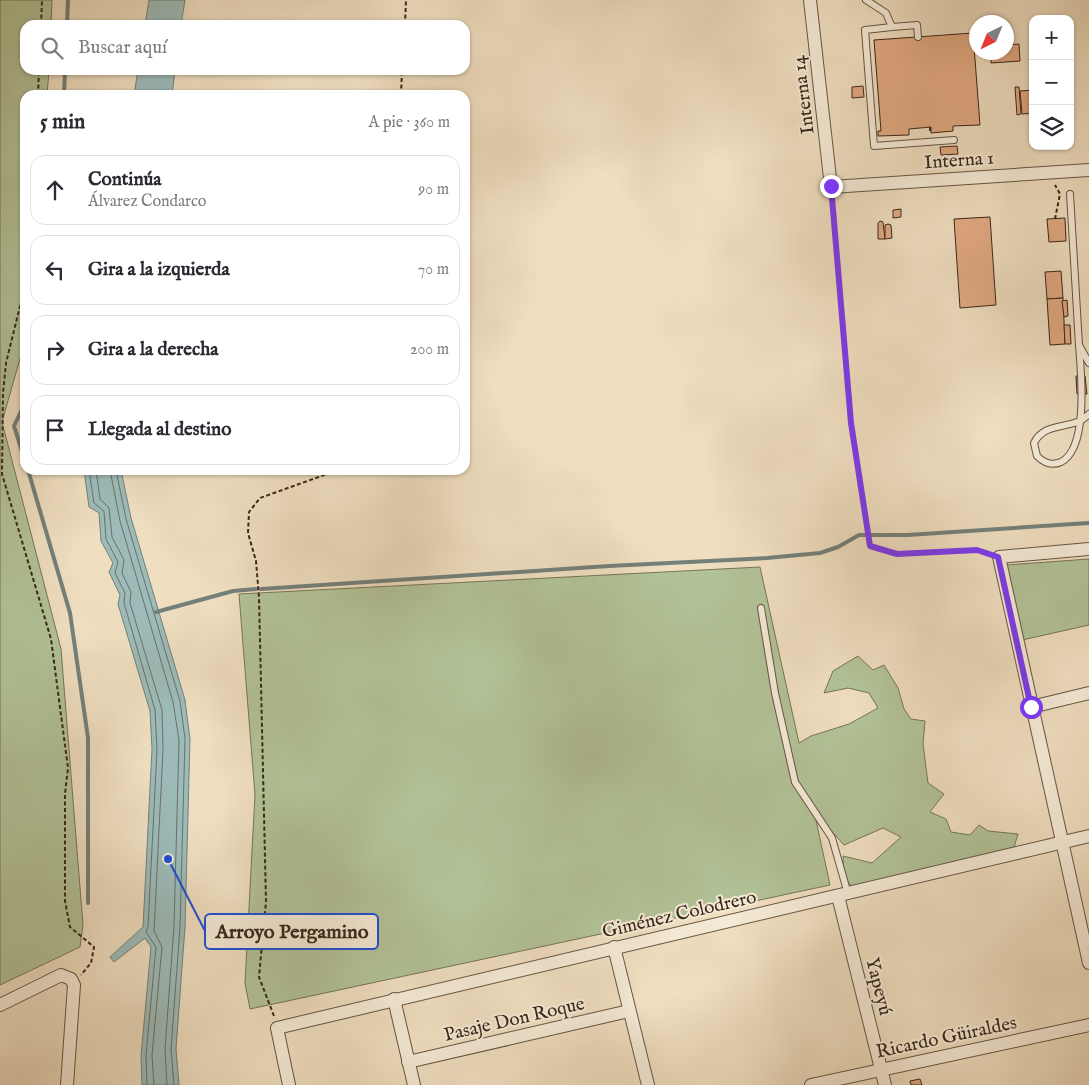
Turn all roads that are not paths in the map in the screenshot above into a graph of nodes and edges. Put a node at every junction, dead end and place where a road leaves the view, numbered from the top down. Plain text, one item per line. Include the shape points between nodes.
1 (810, 0) edge
2 (866, 0) edge
3 (892, 27) junction
4 (918, 37) dead end
5 (954, 140) dead end
6 (1089, 170) edge
7 (831, 186) joint
8 (1070, 194) dead end
9 (1079, 345) junction
10 (1089, 363) edge
11 (1089, 414) edge
12 (1083, 421) junction
13 (1089, 549) edge
14 (761, 608) dead end
15 (1089, 693) edge
16 (1031, 707) junction
17 (1089, 836) edge
18 (1062, 842) junction
19 (843, 895) junction
20 (614, 947) junction
21 (1089, 963) edge
22 (394, 999) junction
23 (0, 1005) edge
24 (629, 1012) junction
25 (1089, 1025) edge
26 (408, 1062) junction
27 (882, 1068) junction
28 (67, 1085) edge
29 (289, 1085) edge
30 (414, 1085) edge
31 (648, 1085) edge
32 (811, 1085) edge
33 (885, 1085) edge

1 - 7 street, Interna 14
2 - 3 lane via 886,13
3 - 4 lane via 917,25
3 - 5 lane via 865,30 874,146
6 - 7 street, Interna 1
8 - 9 lane
9 - 10 lane
9 - 12 lane
11 - 12 lane
12 - 12 lane via 1074,450 1063,462 1049,464 1037,456 1034,443 1042,432
13 - 16 street via 998,557
14 - 19 lane via 795,782 832,838
15 - 16 street
16 - 18 street
17 - 18 street, Giménez Colodrero
18 - 19 street, Giménez Colodrero
18 - 21 street
19 - 20 street, Giménez Colodrero
19 - 27 street, Yapeyú
20 - 22 street, Giménez Colodrero
20 - 24 street
22 - 26 street
22 - 29 street, Giménez Colodrero via 277,1028
23 - 28 street via 61,975 67,976 74,985
24 - 26 street, Pasaje Don Roque
24 - 31 street
25 - 27 street, Ricardo Güiraldes
26 - 30 street
27 - 32 street, Ricardo Güiraldes
27 - 33 street, Yapeyú

